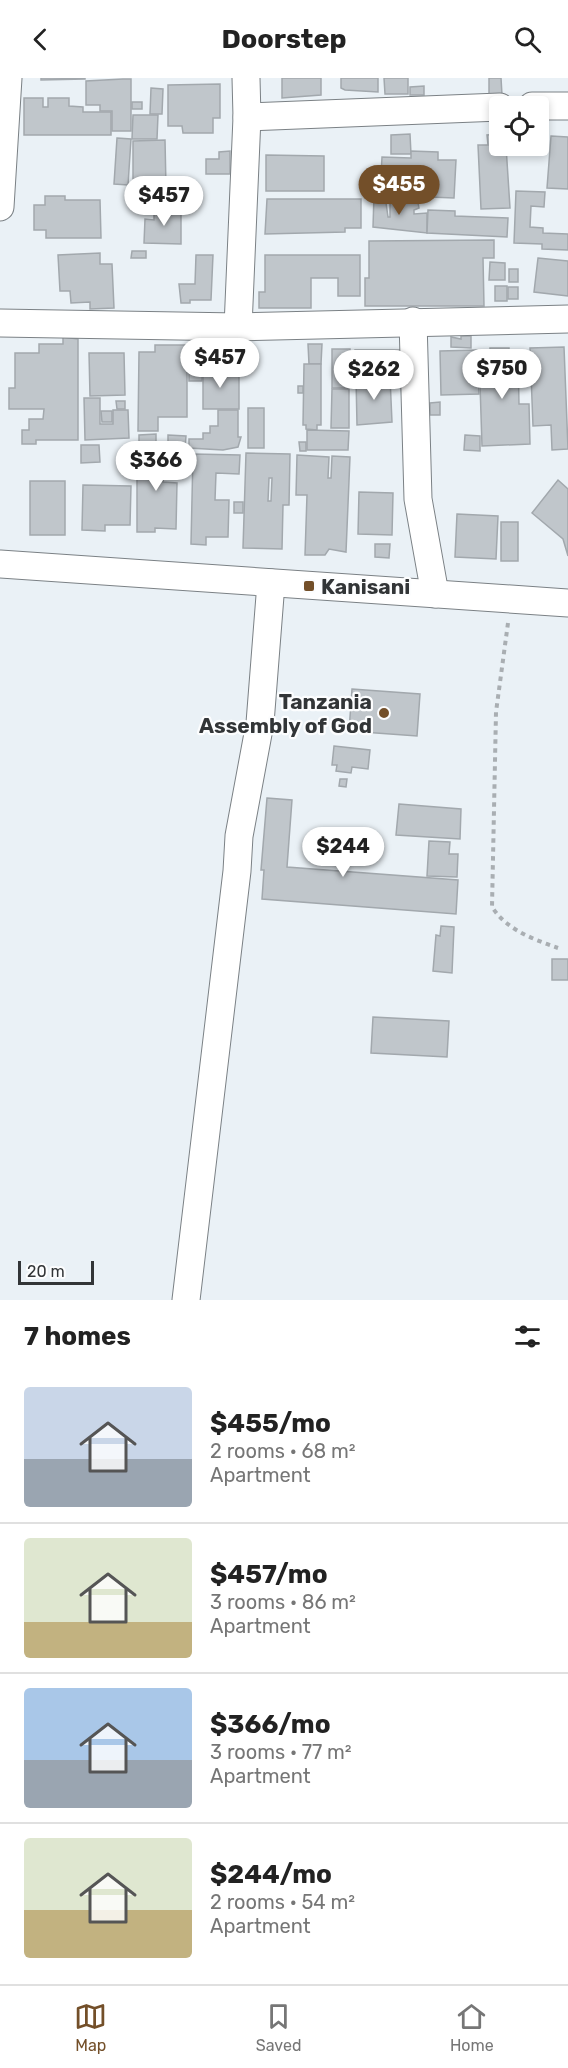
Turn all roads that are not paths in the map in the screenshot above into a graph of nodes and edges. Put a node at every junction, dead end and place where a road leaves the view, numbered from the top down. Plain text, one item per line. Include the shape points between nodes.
1 (8, 78) edge
2 (246, 78) edge
3 (549, 106) edge
4 (568, 106) edge
5 (489, 107) edge
6 (247, 117) junction
7 (0, 207) edge
8 (568, 319) edge
9 (413, 321) junction
10 (0, 323) edge
11 (238, 327) junction
12 (0, 564) edge
13 (270, 583) junction
14 (435, 594) junction
15 (568, 603) edge
16 (186, 1300) edge

1 - 7 street
2 - 6 street
3 - 4 street
5 - 6 street
6 - 11 street
8 - 9 street
9 - 11 street
9 - 14 street via 418,499
10 - 11 street
12 - 13 street
13 - 14 street
13 - 16 street via 260,723 239,836
14 - 15 street

